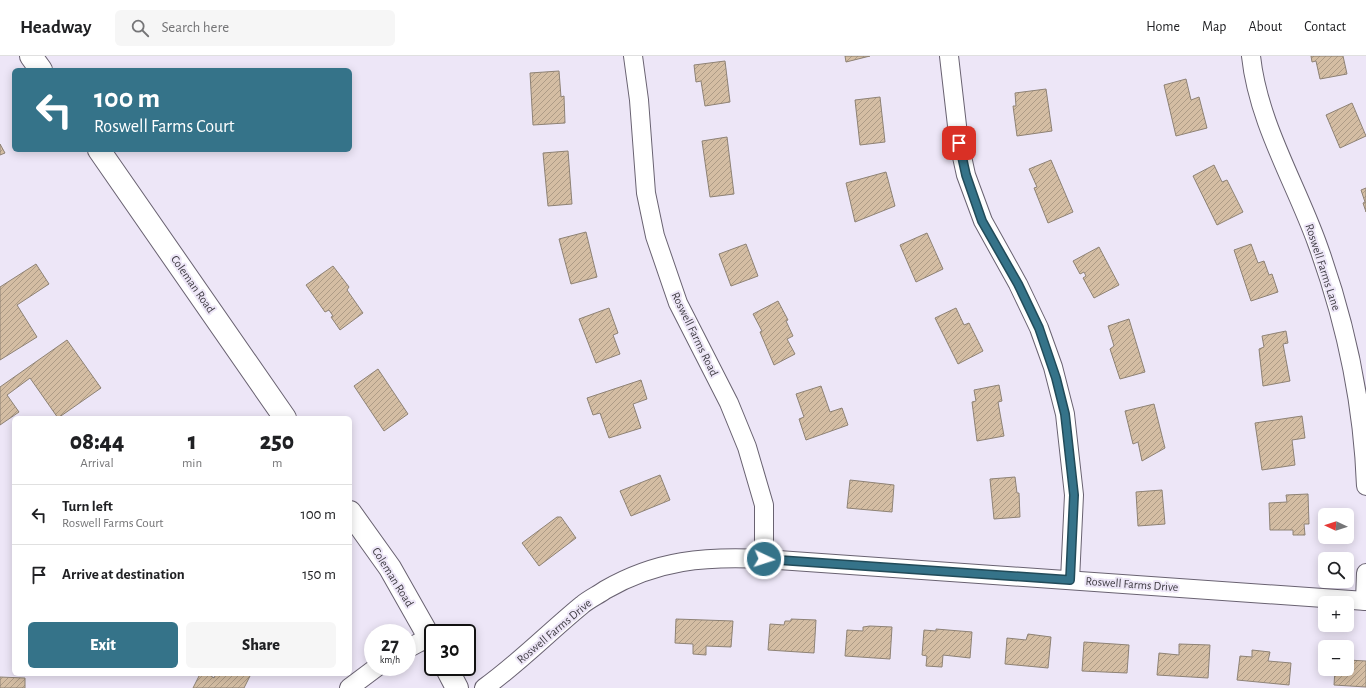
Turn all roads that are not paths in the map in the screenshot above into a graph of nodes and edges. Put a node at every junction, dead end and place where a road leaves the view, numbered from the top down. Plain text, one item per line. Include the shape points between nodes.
1 (31, 56) edge
2 (633, 56) edge
3 (949, 56) edge
4 (1251, 56) edge
5 (40, 68) edge
6 (100, 152) edge
7 (284, 416) edge
8 (1366, 486) edge
9 (352, 515) edge
10 (764, 559) junction
11 (1366, 573) edge
12 (1070, 580) junction
13 (1365, 601) edge
14 (424, 628) edge
15 (364, 676) edge
16 (451, 676) edge
17 (349, 688) edge
18 (457, 688) edge
19 (484, 688) edge

1 - 5 street
2 - 10 street, Roswell Farms Road via 646,193 655,236 678,303 729,403 747,447 764,505
3 - 12 street via 959,143 966,175 982,221 1018,284 1039,328 1053,367 1065,414 1074,495
4 - 8 street, Roswell Farms Lane via 1261,107 1317,243 1334,295 1360,416
6 - 7 street, Coleman Road
9 - 14 street, Coleman Road via 390,568
10 - 12 street, Roswell Farms Drive
10 - 19 street, Roswell Farms Drive via 692,559 660,566 626,578 583,604 507,672
11 - 13 street
12 - 13 street, Roswell Farms Drive
15 - 17 street
16 - 18 street

